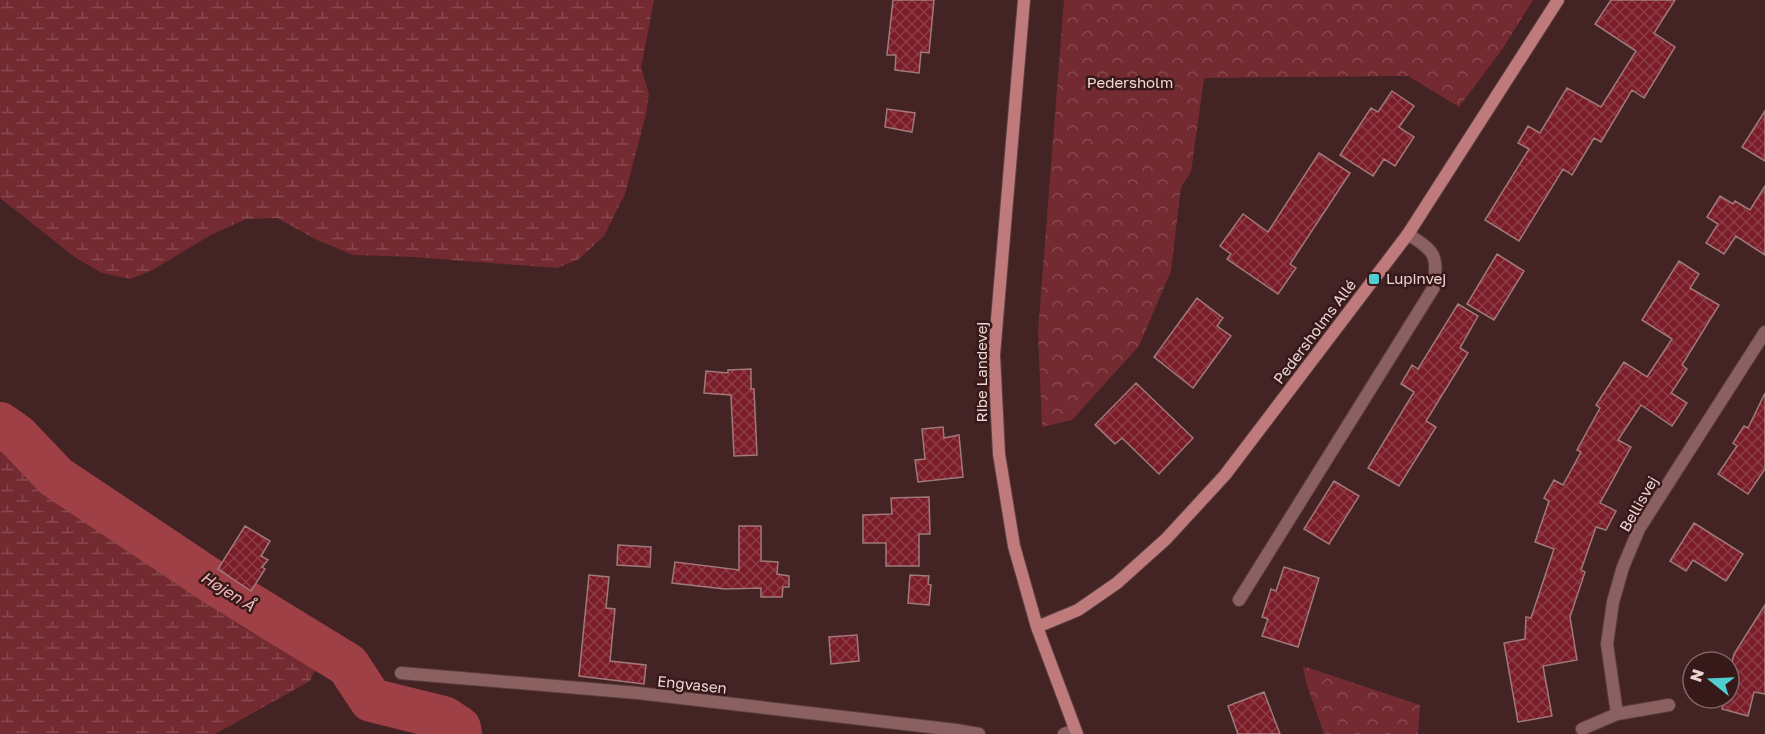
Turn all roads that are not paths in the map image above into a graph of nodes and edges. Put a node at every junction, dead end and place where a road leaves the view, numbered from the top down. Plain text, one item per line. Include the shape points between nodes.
1 (1024, 0) edge
2 (1558, 0) edge
3 (1408, 234) junction
4 (1765, 332) edge
5 (1239, 600) dead end
6 (1037, 627) junction
7 (401, 673) dead end
8 (1669, 705) dead end
9 (1617, 714) junction
10 (1582, 729) dead end
11 (1072, 733) edge
12 (980, 734) edge

1 - 6 street, Ribe Landevej via 994,355 999,454 1014,546
2 - 3 street, Pedersholms Allé
3 - 5 street via 1431,249 1437,266 1434,287
3 - 6 street, Pedersholms Allé via 1225,475 1166,539 1117,583 1078,610
4 - 9 street, Bellisvej via 1640,529 1623,567 1607,644
6 - 11 street, Ribe Landevej
7 - 12 street, Engvasen via 639,693
8 - 9 street
9 - 10 street

